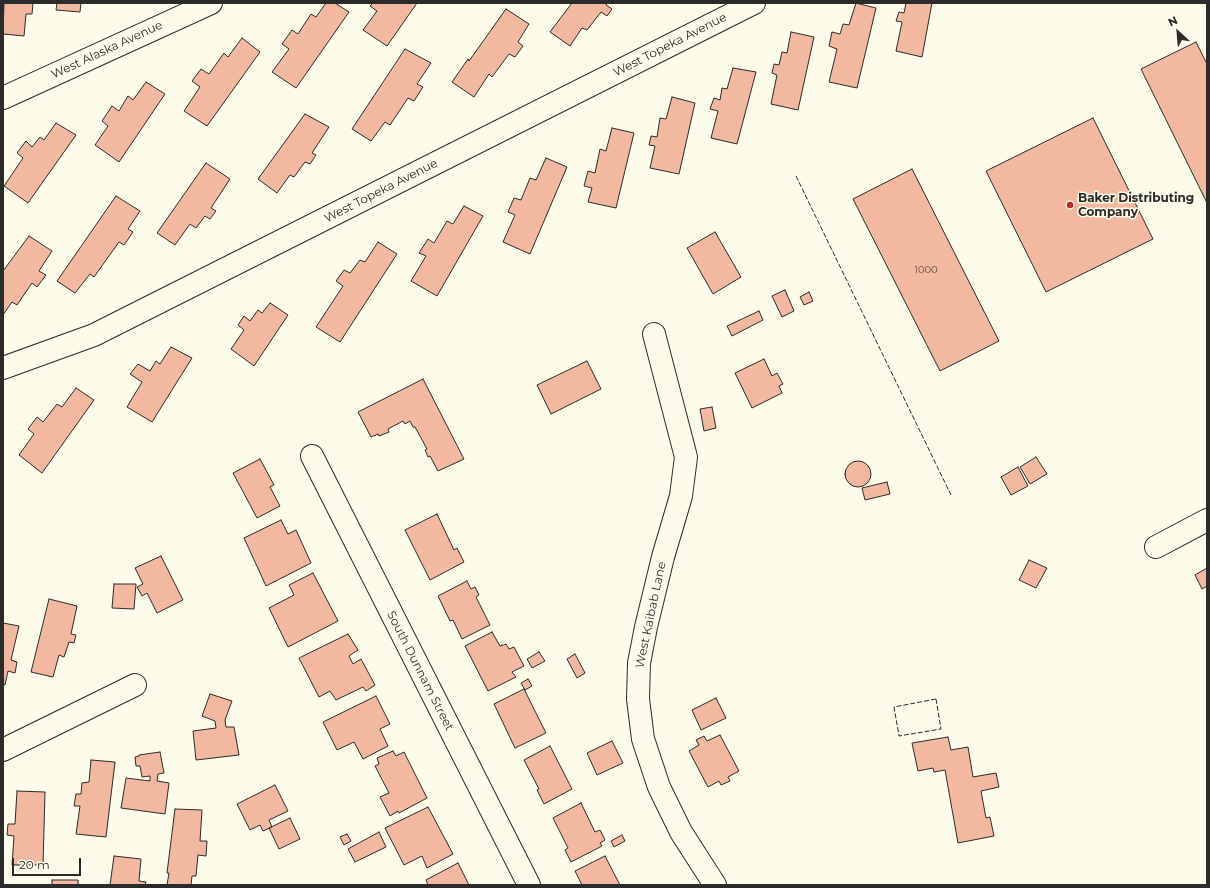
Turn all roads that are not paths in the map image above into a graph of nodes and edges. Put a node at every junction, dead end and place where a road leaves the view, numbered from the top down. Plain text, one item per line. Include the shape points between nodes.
1 (211, 3) edge
2 (754, 3) edge
3 (3, 98) edge
4 (654, 334) dead end
5 (3, 368) edge
6 (312, 456) dead end
7 (1207, 520) edge
8 (1156, 547) dead end
9 (135, 685) dead end
10 (3, 750) edge
11 (529, 885) edge
12 (715, 885) edge

1 - 3 street, West Alaska Avenue
2 - 5 street, West Topeka Avenue via 94,335
4 - 12 street, West Kaibab Lane via 686,458 681,496 646,627 639,664 638,700 643,739 659,787 681,832
6 - 11 street, South Dunnam Street
7 - 8 street
9 - 10 street

